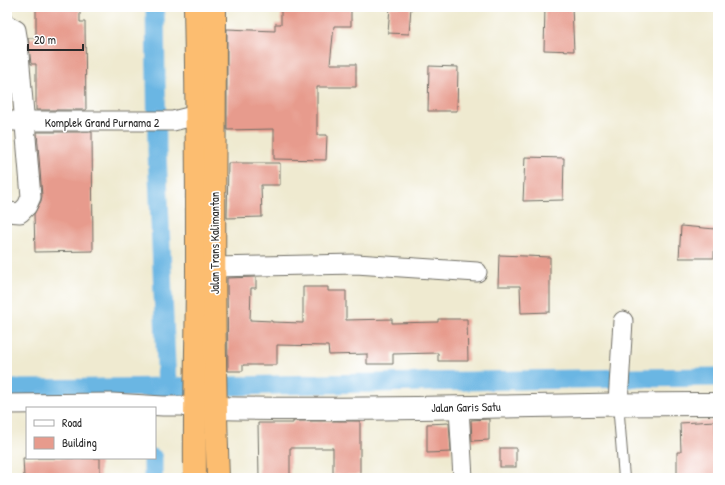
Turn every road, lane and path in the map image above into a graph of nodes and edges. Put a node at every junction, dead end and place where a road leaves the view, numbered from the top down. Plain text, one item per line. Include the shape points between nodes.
1 (195, 7) edge
2 (215, 7) edge
3 (7, 25) edge
4 (197, 115) junction
5 (7, 121) edge
6 (26, 122) junction
7 (7, 212) edge
8 (214, 268) junction
9 (477, 272) dead end
10 (623, 321) dead end
11 (205, 349) junction
12 (618, 396) junction
13 (7, 404) edge
14 (718, 404) edge
15 (204, 408) junction
16 (459, 408) junction
17 (195, 478) edge
18 (218, 478) edge
19 (463, 478) edge
20 (624, 478) edge

1 - 4 highway, Jalan Trans Kalimantan
2 - 8 highway, Jalan Trans Kalimantan
3 - 6 street via 16,30
4 - 6 street, Komplek Grand Purnama 2 via 173,121
4 - 11 highway, Jalan Trans Kalimantan via 197,269
5 - 6 street, Komplek Grand Purnama 2
6 - 7 street via 31,197 20,213
8 - 9 street via 356,264
8 - 11 highway, Jalan Trans Kalimantan
10 - 12 street
11 - 15 highway, Jalan Trans Kalimantan
12 - 14 street, Jalan Garis Satu
12 - 16 street, Jalan Garis Satu
12 - 20 lane
13 - 15 street via 122,404
15 - 16 street, Jalan Garis Satu
15 - 17 highway, Jalan Trans Kalimantan
15 - 18 highway, Jalan Trans Kalimantan
16 - 19 street

